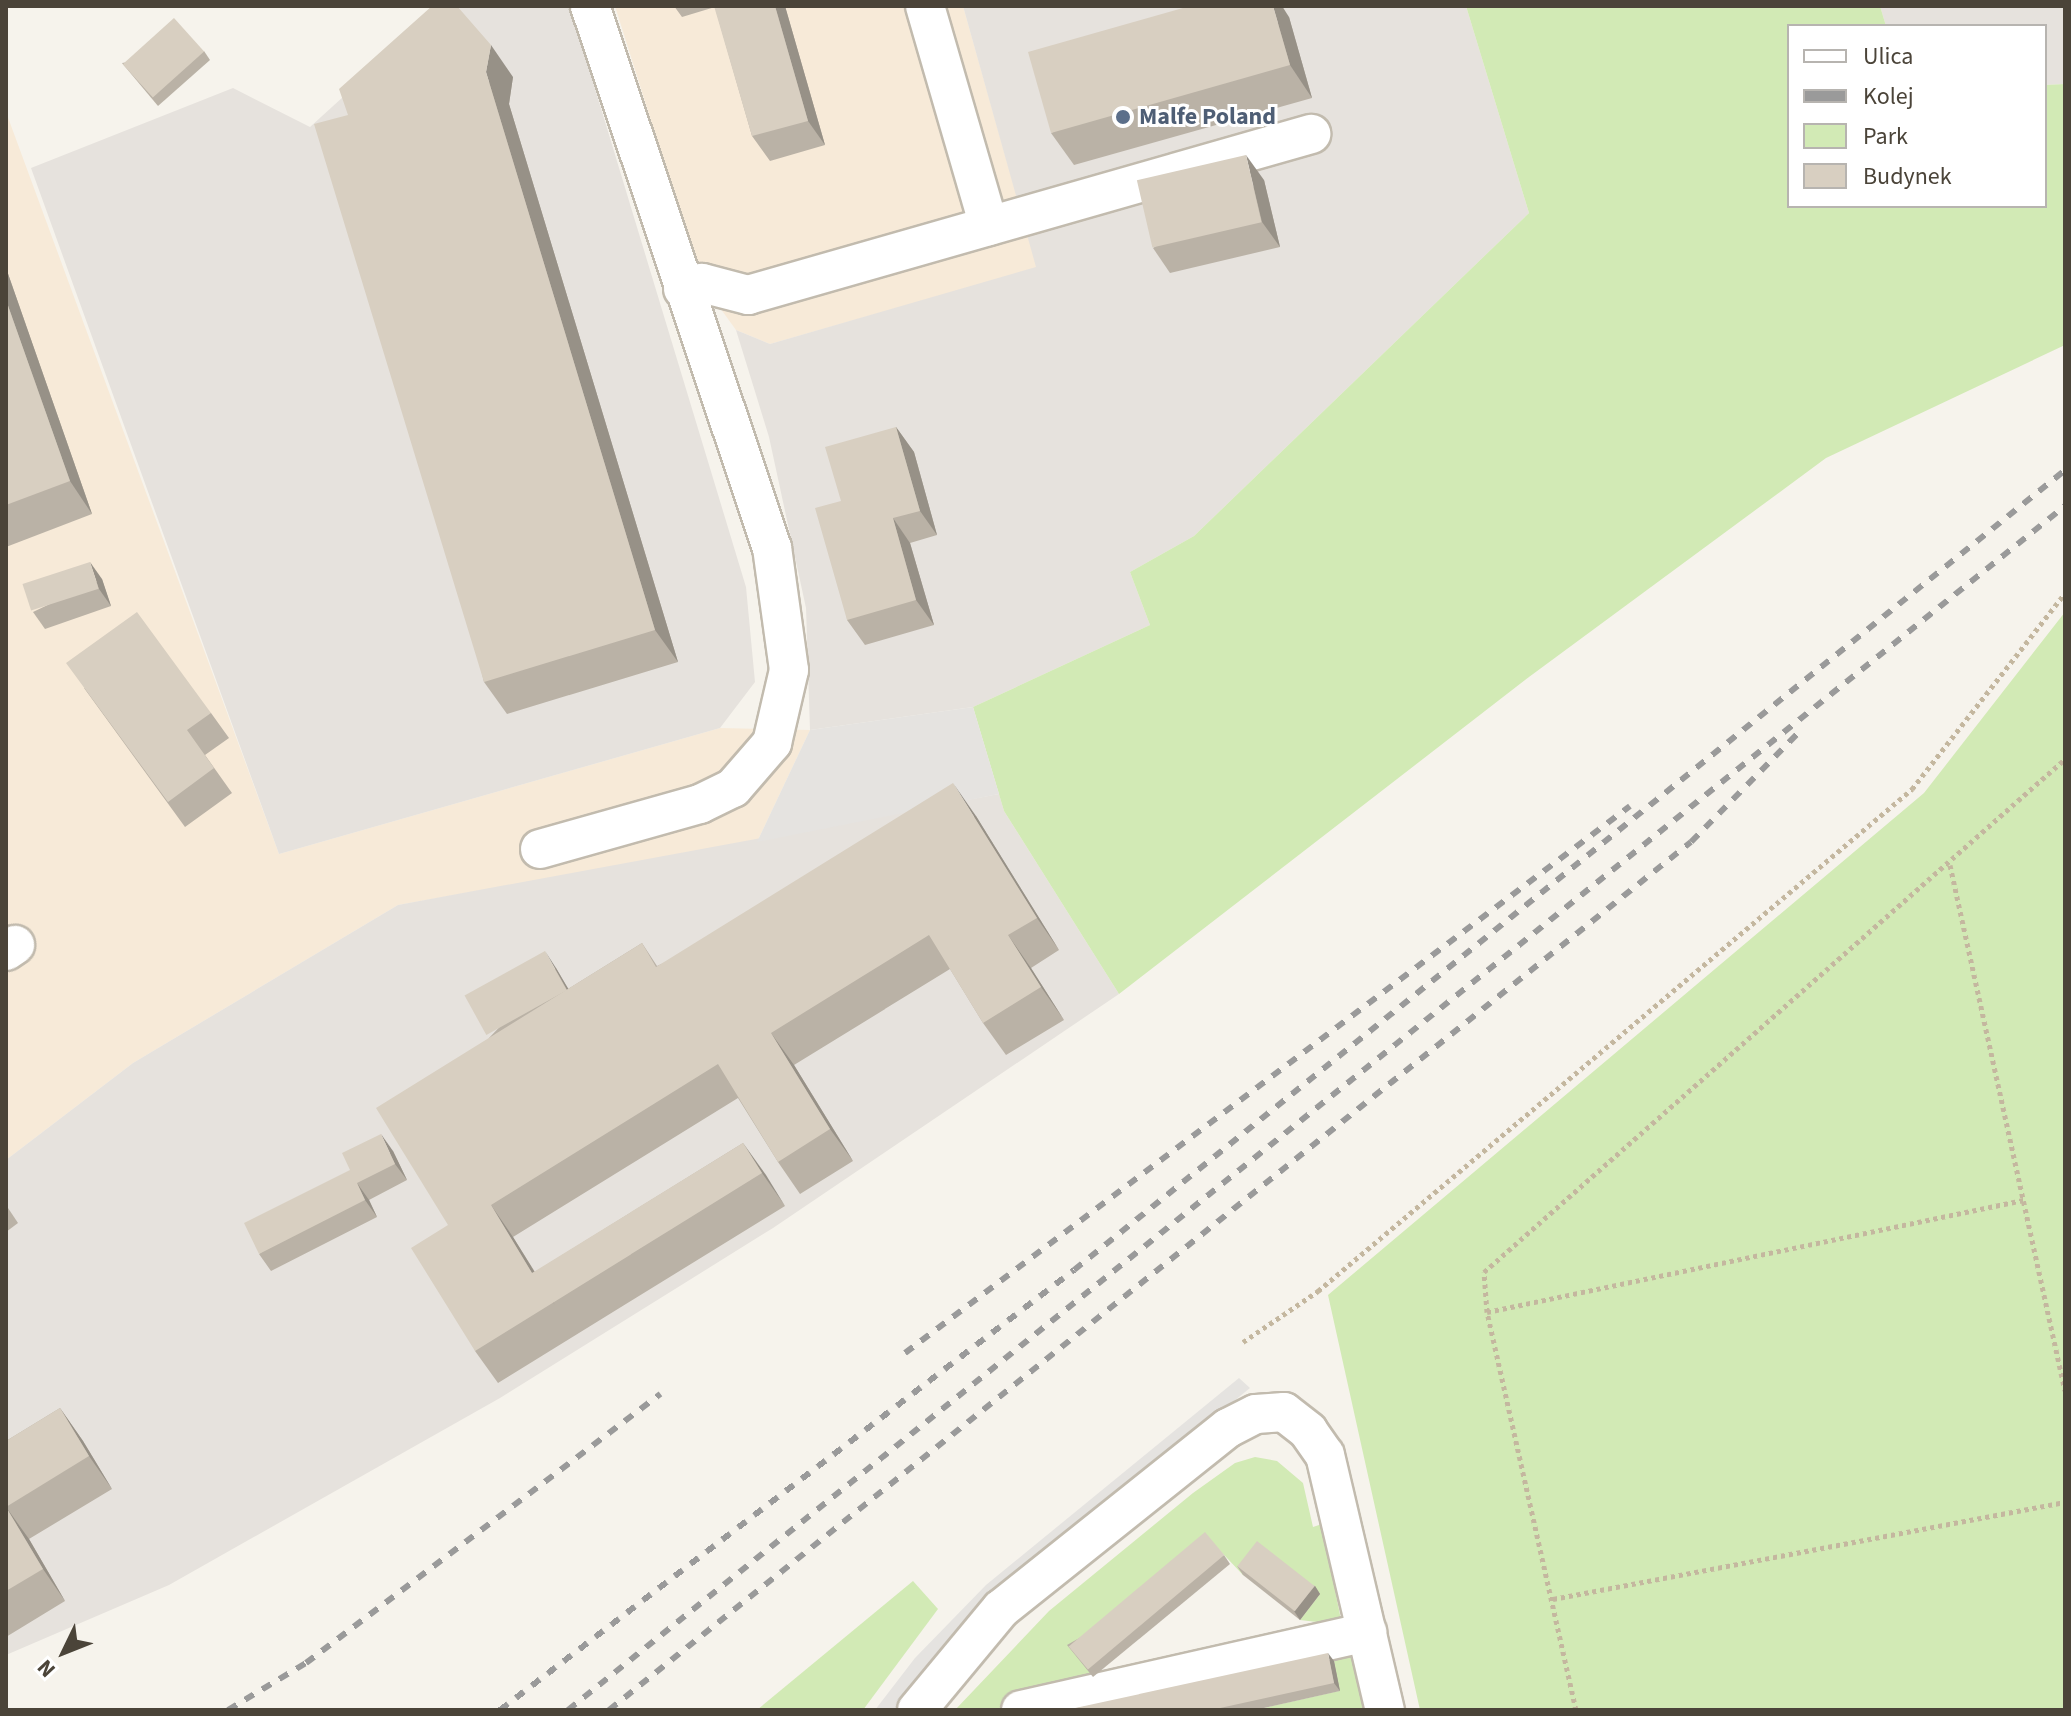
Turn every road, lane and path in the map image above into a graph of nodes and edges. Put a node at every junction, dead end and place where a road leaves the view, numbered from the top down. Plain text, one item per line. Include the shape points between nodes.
1 (590, 6) edge
2 (925, 6) edge
3 (1311, 134) dead end
4 (989, 226) junction
5 (683, 289) junction
6 (2065, 593) edge
7 (2065, 759) edge
8 (540, 849) dead end
9 (1950, 865) junction
10 (2023, 1200) junction
11 (1487, 1312) junction
12 (1243, 1342) dead end
13 (2065, 1391) edge
14 (2065, 1502) edge
15 (1553, 1599) junction
16 (1367, 1632) junction
17 (917, 1710) edge
18 (1021, 1710) edge
19 (1385, 1710) edge
20 (1576, 1710) edge

1 - 5 street
2 - 4 street
3 - 4 street
4 - 5 street via 748,295 702,283
5 - 8 street via 772,548 789,670 787,695 772,743 733,788 700,804
6 - 12 path via 1912,789 1318,1291
7 - 9 path
9 - 10 path
9 - 11 path via 1484,1272
10 - 11 path
10 - 13 path
11 - 15 path
14 - 15 path
15 - 20 path
16 - 17 street via 1325,1455 1308,1431 1284,1412 1256,1414 1228,1428 1013,1599
16 - 18 street
16 - 19 street

